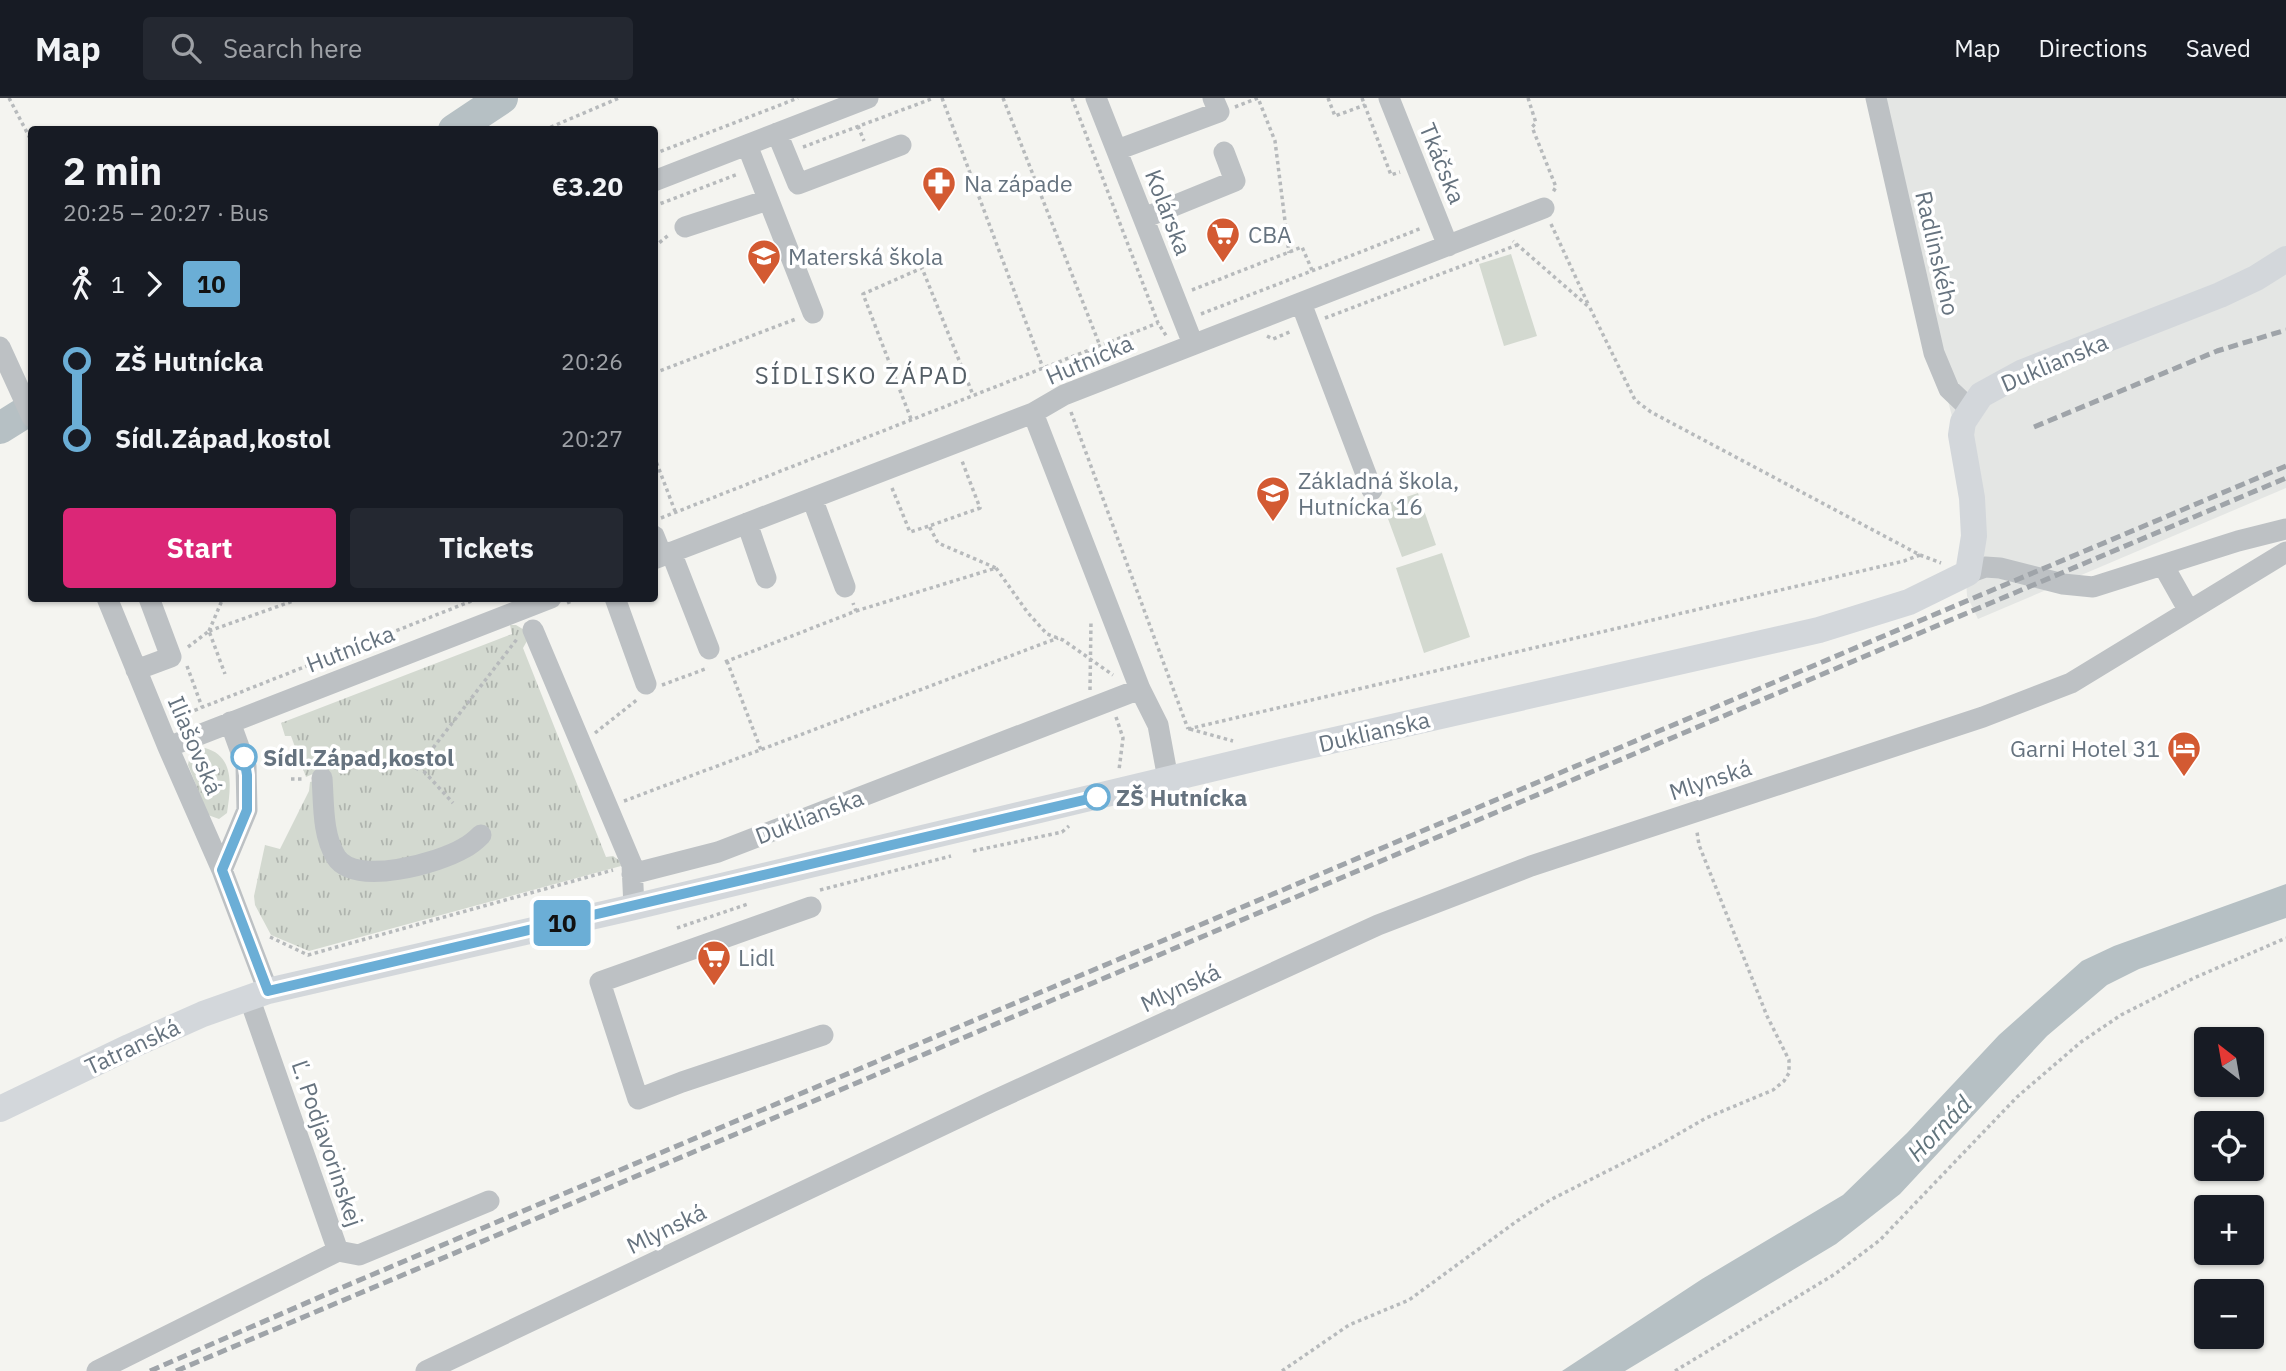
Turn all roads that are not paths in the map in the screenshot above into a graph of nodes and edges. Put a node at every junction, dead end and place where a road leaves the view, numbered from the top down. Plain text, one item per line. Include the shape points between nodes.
1 (868, 98) edge
2 (1096, 98) edge
3 (1876, 98) edge
4 (1382, 100) edge
5 (1216, 105) edge
6 (777, 133) junction
7 (747, 145) junction
8 (901, 145) dead end
9 (1117, 150) junction
10 (1224, 152) dead end
11 (658, 179) edge
12 (768, 200) junction
13 (1544, 208) dead end
14 (1143, 218) junction
15 (685, 227) dead end
16 (1448, 246) junction
17 (2286, 259) edge
18 (1300, 303) junction
19 (813, 313) road end
20 (1193, 344) junction
21 (0, 347) edge
22 (11, 385) edge
23 (1970, 409) junction
24 (28, 411) edge
25 (1033, 413) junction
26 (1372, 490) dead end
27 (812, 498) junction
28 (747, 523) junction
29 (2286, 529) edge
30 (2286, 552) edge
31 (662, 556) edge
32 (2163, 565) junction
33 (1968, 573) junction
34 (766, 578) dead end
35 (845, 587) road end
36 (109, 602) edge
37 (151, 602) edge
38 (541, 602) edge
39 (616, 602) edge
40 (2189, 611) junction
41 (528, 631) road end
42 (718, 655) road end
43 (136, 670) junction
44 (647, 688) road end
45 (1140, 689) junction
46 (230, 722) junction
47 (168, 747) junction
48 (322, 778) dead end
49 (1168, 779) junction
50 (481, 835) dead end
51 (222, 870) junction
52 (632, 870) junction
53 (634, 907) junction
54 (811, 907) dead end
55 (258, 994) junction
56 (823, 1035) dead end
57 (0, 1110) edge
58 (489, 1201) dead end
59 (338, 1251) junction
60 (97, 1371) edge
61 (426, 1371) edge

1 - 6 street
2 - 9 street, Kolárska
3 - 23 street, Radlinského via 1934,353 1949,389
4 - 16 street, Tkáčska
5 - 9 street
6 - 7 street
6 - 8 street via 798,184
7 - 11 street
7 - 12 street
9 - 14 street, Kolárska
10 - 14 street via 1235,181
12 - 15 street
12 - 19 street
13 - 16 street, Hutnícka
14 - 20 street, Kolárska
16 - 18 street, Hutnícka
17 - 23 main road, Duklianska via 2220,295 2004,380 1981,395
18 - 20 street, Hutnícka
18 - 26 street
20 - 25 street, Hutnícka via 1063,395
21 - 22 street
22 - 24 street
23 - 33 main road via 1961,435 1974,523
25 - 27 street, Hutnícka
25 - 45 street
27 - 28 street, Hutnícka
27 - 35 street
28 - 31 street, Hutnícka
28 - 34 street
29 - 32 street
30 - 40 street, Mlynská
31 - 42 street
32 - 33 street via 2087,588 2000,568
32 - 40 street
33 - 49 main road, Duklianska via 1909,602 1819,630
36 - 43 street, Iliašovská
37 - 43 street via 177,654
38 - 46 street, Hutnícka
39 - 44 street
40 - 61 street, Mlynská via 2071,683 1983,717 1531,866 1378,925 991,1102
41 - 52 street via 580,740
43 - 47 street, Iliašovská
45 - 49 street via 1158,726
45 - 52 street, Duklianska via 1100,698 718,852
46 - 47 street, Hutnícka
46 - 51 street via 246,766 247,810
47 - 51 street, Iliašovská
48 - 50 street via 328,841 338,860 353,868 369,872 414,866 464,848
49 - 53 main road, Duklianska
51 - 55 street, Iliašovská
52 - 53 street
53 - 55 main road, Duklianska
54 - 56 street via 600,982 638,1098
55 - 57 main road, Tatranská via 141,1041
55 - 59 street, Ľ. Podjavorinskej
58 - 59 street via 359,1255
59 - 60 street, Ľ. Podjavorinskej

